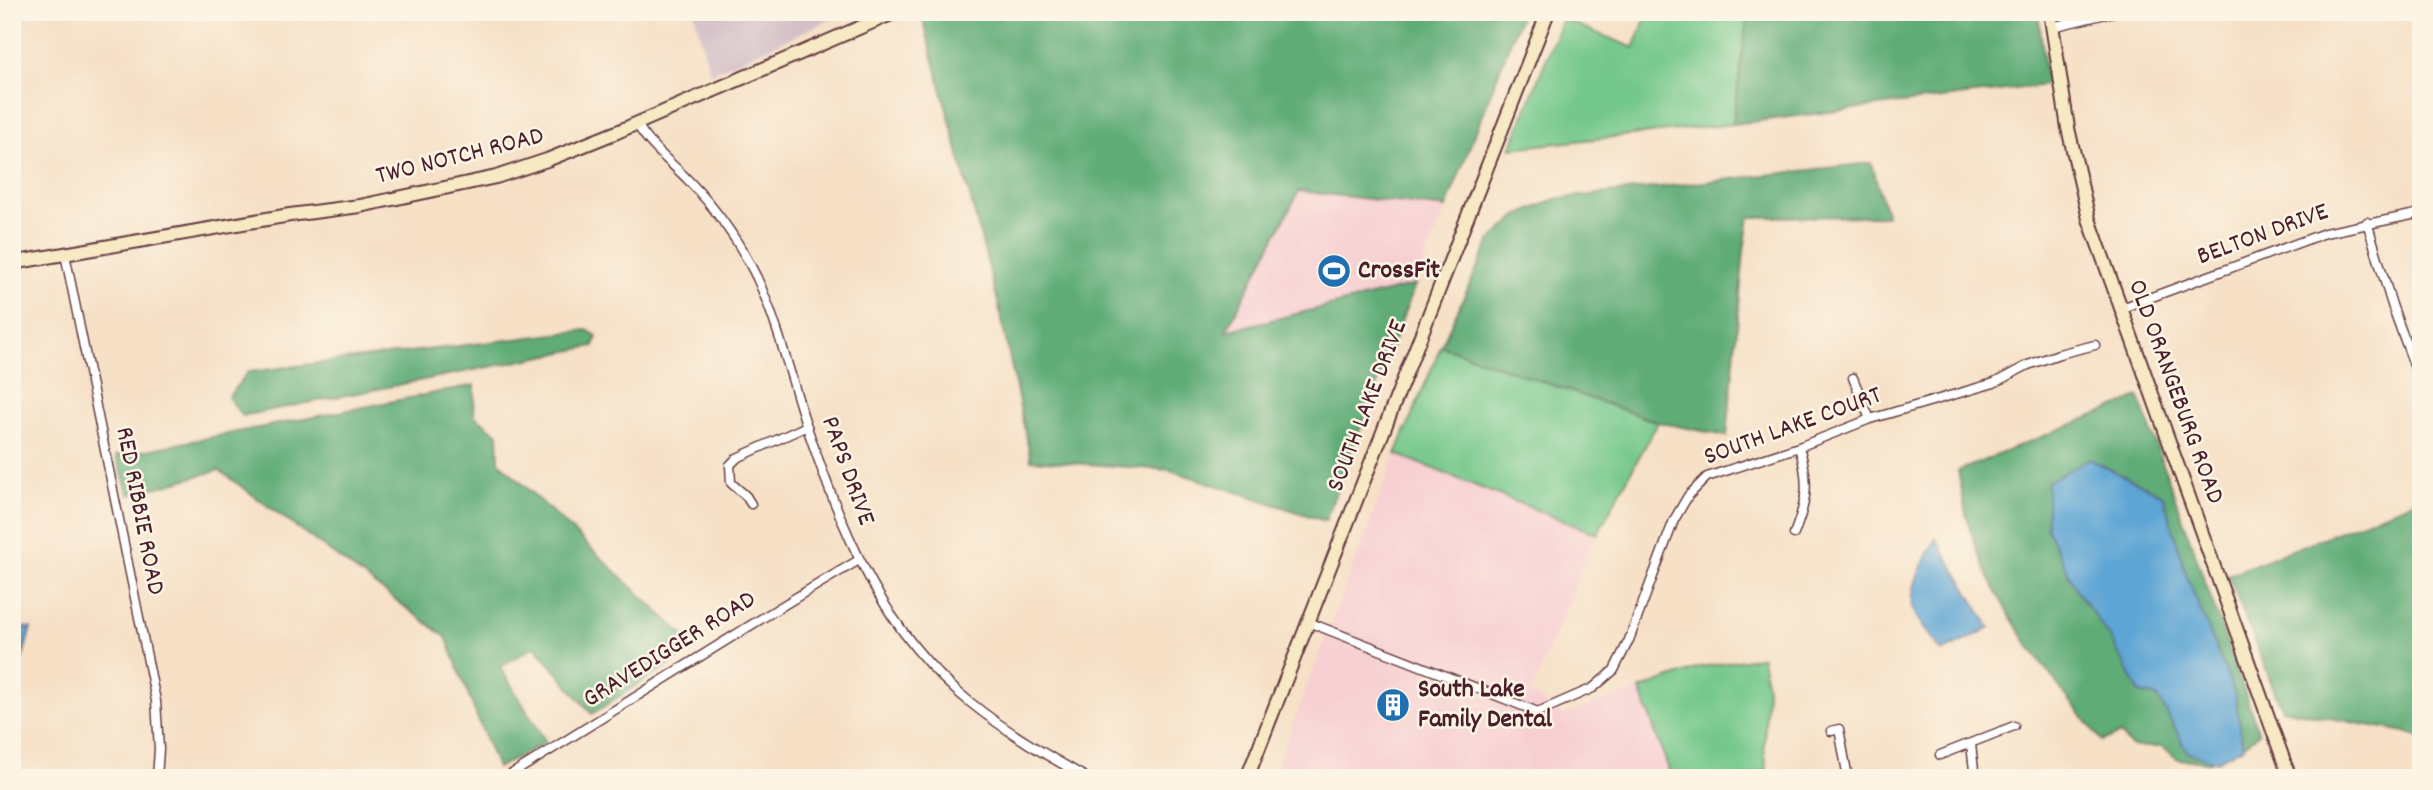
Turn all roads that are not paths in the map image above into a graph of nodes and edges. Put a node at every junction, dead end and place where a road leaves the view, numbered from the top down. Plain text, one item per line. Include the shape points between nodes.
1 (896, 12) edge
2 (1548, 12) edge
3 (2050, 12) edge
4 (2114, 12) edge
5 (2052, 27) junction
6 (637, 124) junction
7 (2421, 212) edge
8 (2367, 222) junction
9 (65, 254) junction
10 (12, 263) edge
11 (2122, 308) junction
12 (2095, 345) dead end
13 (1853, 378) dead end
14 (2421, 384) edge
15 (1870, 419) junction
16 (807, 426) junction
17 (1800, 447) junction
18 (751, 504) dead end
19 (1794, 534) dead end
20 (859, 560) junction
21 (1308, 622) junction
22 (2014, 726) dead end
23 (1831, 731) dead end
24 (1970, 745) junction
25 (1940, 755) dead end
26 (157, 778) edge
27 (505, 778) edge
28 (1087, 778) edge
29 (1247, 778) edge
30 (1848, 778) edge
31 (1975, 778) edge
32 (2290, 778) edge

1 - 6 street, TWO NOTCH ROAD
2 - 21 street, SOUTH LAKE DRIVE
3 - 5 street, OLD ORANGEBURG ROAD
4 - 5 street
5 - 11 street, OLD ORANGEBURG ROAD via 2068,128 2090,219
6 - 9 street, TWO NOTCH ROAD via 547,160 449,188
6 - 16 street, PAPS DRIVE via 704,198 749,262
7 - 8 street, BELTON DRIVE
8 - 11 street, BELTON DRIVE via 2325,233
8 - 14 street
9 - 10 street, TWO NOTCH ROAD
9 - 26 street, RED RIBBIE ROAD via 156,701
11 - 32 street, OLD ORANGEBURG ROAD
12 - 15 street, SOUTH LAKE COURT via 2028,365 1994,383
13 - 15 street
15 - 17 street, SOUTH LAKE COURT
16 - 18 street via 730,465 731,483
16 - 20 street, PAPS DRIVE
17 - 19 street via 1807,500
17 - 21 street, SOUTH LAKE COURT via 1707,477 1688,496 1614,670 1593,688 1538,712
20 - 27 street, GRAVEDIGGER ROAD
20 - 28 street, PAPS DRIVE via 876,593 918,652 954,688 1009,731
21 - 29 street, SOUTH LAKE DRIVE
22 - 24 street
23 - 30 street via 1839,729
24 - 25 street
24 - 31 street

